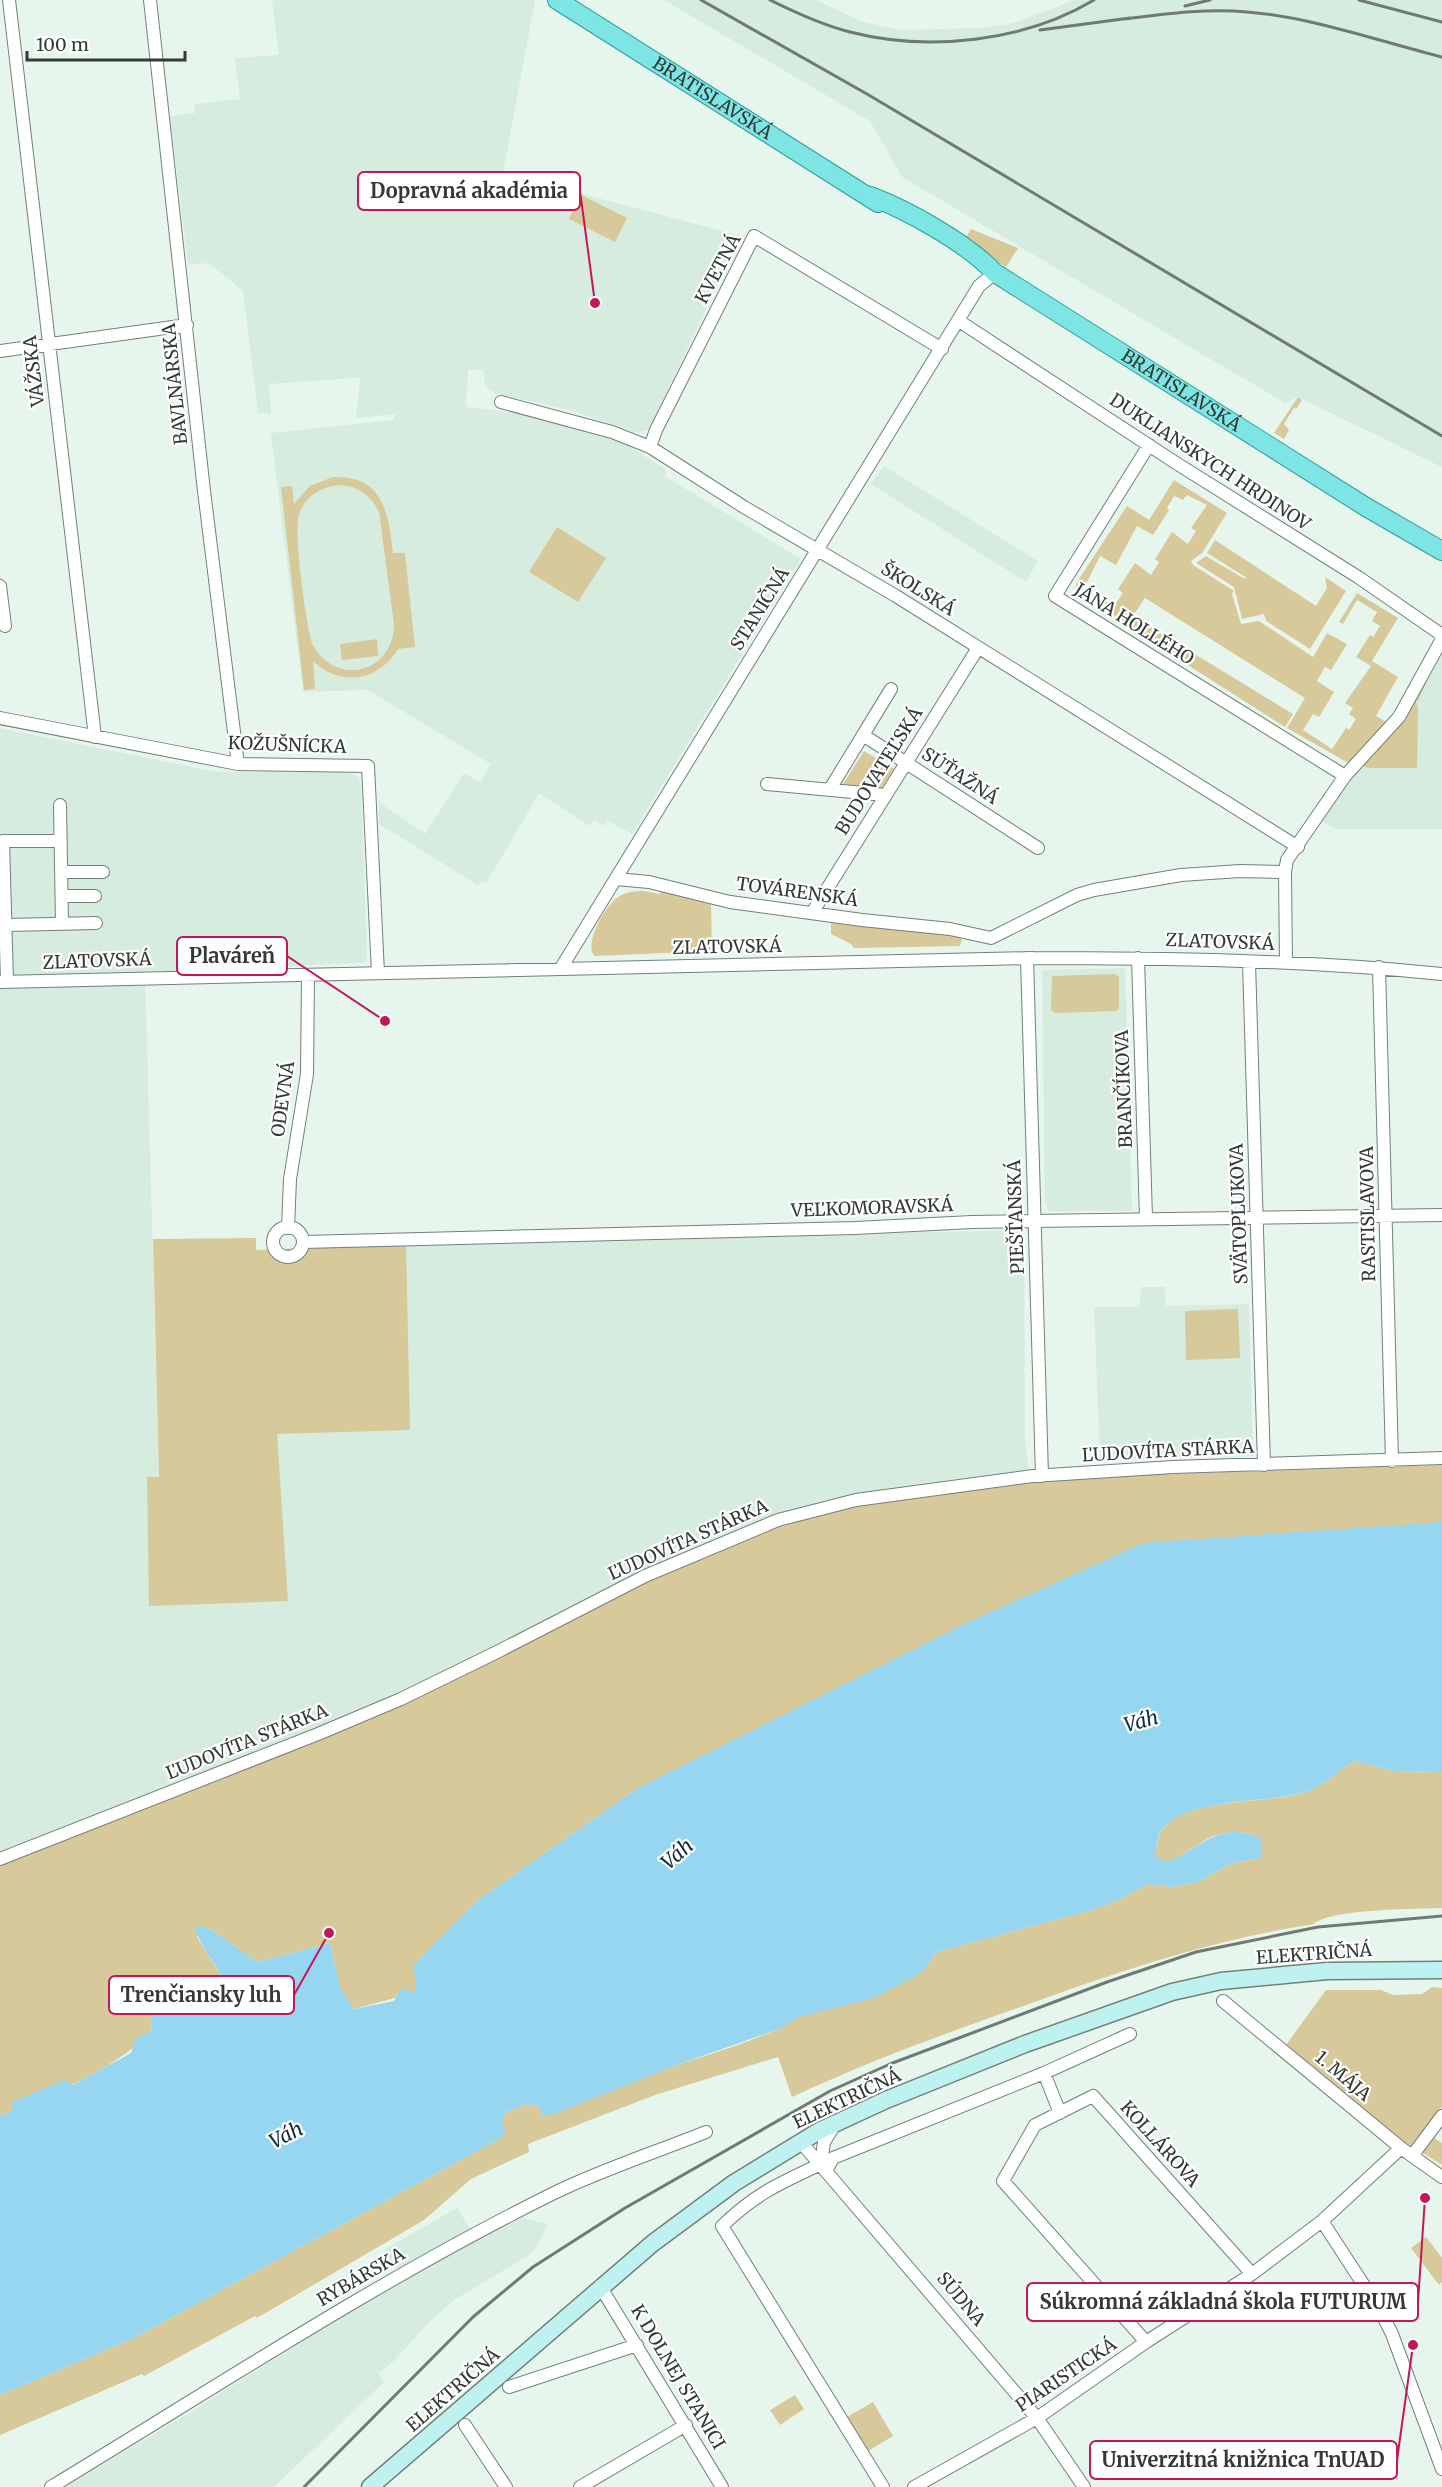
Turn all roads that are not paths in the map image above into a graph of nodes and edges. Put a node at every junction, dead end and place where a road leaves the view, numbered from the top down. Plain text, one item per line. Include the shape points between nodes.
1 (9, 0) edge
2 (150, 0) edge
3 (557, 0) edge
4 (995, 273) junction
5 (959, 321) junction
6 (187, 325) junction
7 (49, 346) junction
8 (942, 348) junction
9 (0, 351) edge
10 (501, 402) dead end
11 (1149, 445) junction
12 (650, 447) junction
13 (1366, 507) junction
14 (818, 550) junction
15 (1442, 550) edge
16 (1442, 561) edge
17 (0, 586) edge
18 (5, 626) dead end
19 (1442, 637) edge
20 (978, 648) junction
21 (891, 689) dead end
22 (0, 718) edge
23 (862, 735) junction
24 (95, 738) junction
25 (906, 763) junction
26 (238, 764) junction
27 (1345, 776) junction
28 (767, 784) dead end
29 (830, 789) junction
30 (885, 795) junction
31 (60, 805) dead end
32 (61, 841) junction
33 (1298, 847) junction
34 (1038, 848) dead end
35 (61, 872) junction
36 (103, 872) dead end
37 (1285, 872) junction
38 (616, 879) junction
39 (62, 896) junction
40 (95, 896) dead end
41 (812, 913) junction
42 (96, 923) dead end
43 (62, 924) junction
44 (6, 925) junction
45 (974, 934) junction
46 (971, 957) junction
47 (1027, 958) junction
48 (1138, 958) junction
49 (1249, 962) junction
50 (1286, 963) junction
51 (1379, 967) junction
52 (561, 968) junction
53 (378, 973) junction
54 (1442, 974) edge
55 (308, 975) junction
56 (4, 982) edge
57 (1442, 1215) edge
58 (1385, 1216) junction
59 (1257, 1217) junction
60 (1146, 1218) junction
61 (1035, 1222) junction
62 (288, 1228) junction
63 (303, 1242) junction
64 (1442, 1458) edge
65 (1392, 1461) junction
66 (1264, 1465) junction
67 (1042, 1476) junction
68 (0, 1859) edge
69 (1442, 1970) edge
70 (1223, 2001) dead end
71 (1130, 2034) dead end
72 (1044, 2073) junction
73 (1060, 2112) junction
74 (1442, 2116) edge
75 (835, 2124) junction
76 (706, 2132) dead end
77 (800, 2141) junction
78 (1401, 2148) junction
79 (1412, 2156) junction
80 (824, 2168) junction
81 (1442, 2177) edge
82 (1322, 2222) junction
83 (1252, 2274) junction
84 (600, 2286) junction
85 (1146, 2342) junction
86 (638, 2345) junction
87 (509, 2387) dead end
88 (1037, 2418) junction
89 (465, 2424) dead end
90 (686, 2425) junction
91 (1442, 2469) edge
92 (51, 2487) edge
93 (370, 2487) edge
94 (506, 2487) edge
95 (580, 2487) edge
96 (722, 2487) edge
97 (883, 2487) edge
98 (914, 2487) edge
99 (1084, 2487) edge

1 - 7 street, VÁŽSKA
2 - 6 street, BAVLNÁRSKA
3 - 4 main road, BRATISLAVSKÁ via 870,196 895,205 983,260
4 - 5 street, STANIČNÁ via 979,286
4 - 13 main road, BRATISLAVSKÁ
5 - 8 street, STANIČNÁ
5 - 11 street, DUKLIANSKYCH HRDINOV
6 - 7 street
6 - 26 street, BAVLNÁRSKA
7 - 9 street
7 - 24 street, VÁŽSKA
8 - 12 street, KVETNÁ via 754,236
8 - 14 street, STANIČNÁ
10 - 12 street, ŠKOLSKÁ via 612,432
11 - 19 street, DUKLIANSKYCH HRDINOV via 1358,577
11 - 27 street, JÁNA HOLLÉHO via 1055,596
12 - 14 street, ŠKOLSKÁ
13 - 15 main road, BRATISLAVSKÁ
13 - 16 main road, BRATISLAVSKÁ
14 - 20 street, ŠKOLSKÁ
14 - 38 street, STANIČNÁ
17 - 18 street
19 - 27 street, DUKLIANSKYCH HRDINOV via 1399,717
20 - 25 street, BUDOVATEĽSKÁ
20 - 33 street, ŠKOLSKÁ
21 - 23 street
22 - 24 street, KOŽUŠNÍCKA
23 - 25 street, SÚŤAŽNÁ
23 - 29 street
24 - 26 street, KOŽUŠNÍCKA
25 - 30 street, BUDOVATEĽSKÁ
25 - 34 street, SÚŤAŽNÁ
26 - 53 street, KOŽUŠNÍCKA via 368,766
27 - 33 street, DUKLIANSKYCH HRDINOV
28 - 29 street
29 - 30 street
30 - 41 street, BUDOVATEĽSKÁ
31 - 32 street
32 - 35 street
32 - 44 street via 3,841
33 - 37 street, DUKLIANSKYCH HRDINOV via 1287,860
35 - 36 street
35 - 39 street
37 - 45 street, TOVÁRENSKÁ via 1181,875 1094,890 991,938
37 - 50 street, DUKLIANSKYCH HRDINOV
38 - 41 street, TOVÁRENSKÁ via 649,882 730,902
38 - 52 street, STANIČNÁ
39 - 40 street
39 - 43 street
41 - 45 street, TOVÁRENSKÁ
42 - 43 street
43 - 44 street
44 - 56 street
45 - 46 street
46 - 47 street, ZLATOVSKÁ via 1033,958
46 - 52 street, ZLATOVSKÁ
47 - 48 street, ZLATOVSKÁ
47 - 61 street, PIEŠŤANSKÁ
48 - 49 street, ZLATOVSKÁ
48 - 60 street, BRANČÍKOVA
49 - 50 street, ZLATOVSKÁ
49 - 59 street, SVÄTOPLUKOVA
50 - 51 street, ZLATOVSKÁ
51 - 54 street, ZLATOVSKÁ
51 - 58 street, RASTISLAVOVA
52 - 53 street, ZLATOVSKÁ
53 - 55 street, ZLATOVSKÁ
55 - 56 street, ZLATOVSKÁ
55 - 62 street, ODEVNÁ via 307,1074 290,1179
57 - 58 street, VEĽKOMORAVSKÁ
58 - 59 street, VEĽKOMORAVSKÁ
58 - 65 street, RASTISLAVOVA
59 - 60 street, VEĽKOMORAVSKÁ
59 - 66 street, SVÄTOPLUKOVA
60 - 61 street, VEĽKOMORAVSKÁ
61 - 63 street, VEĽKOMORAVSKÁ
61 - 67 street, PIEŠŤANSKÁ
62 - 63 street via 297,1230
62 - 63 street via 274,1238 276,1252 293,1257 301,1251
64 - 65 street, ĽUDOVÍTA STÁRKA
65 - 66 street, ĽUDOVÍTA STÁRKA
66 - 67 street, ĽUDOVÍTA STÁRKA
67 - 68 street, ĽUDOVÍTA STÁRKA via 876,1496 778,1520 645,1576 401,1699
69 - 75 main road, ELEKTRIČNÁ via 1328,1971 1190,1987 1034,2041
70 - 78 street, 1. MÁJA
71 - 72 street
72 - 73 street
72 - 80 street via 833,2158
73 - 83 street, KOLLÁROVA via 1093,2096
73 - 85 street via 1035,2125 1003,2181
74 - 79 street
75 - 77 main road, ELEKTRIČNÁ
75 - 80 street via 824,2142
76 - 92 street, RYBÁRSKA via 574,2184 477,2232 354,2300
77 - 80 street, SÚDNA
77 - 84 main road, ELEKTRIČNÁ via 705,2203
78 - 79 street, 1. MÁJA
78 - 82 street, PIARISTICKÁ
79 - 81 street, 1. MÁJA
80 - 88 street, SÚDNA
80 - 97 street via 766,2190 722,2226
82 - 83 street, PIARISTICKÁ
82 - 91 street via 1392,2334
83 - 85 street, PIARISTICKÁ
84 - 86 street, K DOLNEJ STANICI
84 - 93 main road, ELEKTRIČNÁ
85 - 88 street, PIARISTICKÁ
86 - 87 street
86 - 90 street, K DOLNEJ STANICI
88 - 98 street, PIARISTICKÁ
88 - 99 street, SÚDNA
89 - 94 street
90 - 95 street
90 - 96 street, K DOLNEJ STANICI

